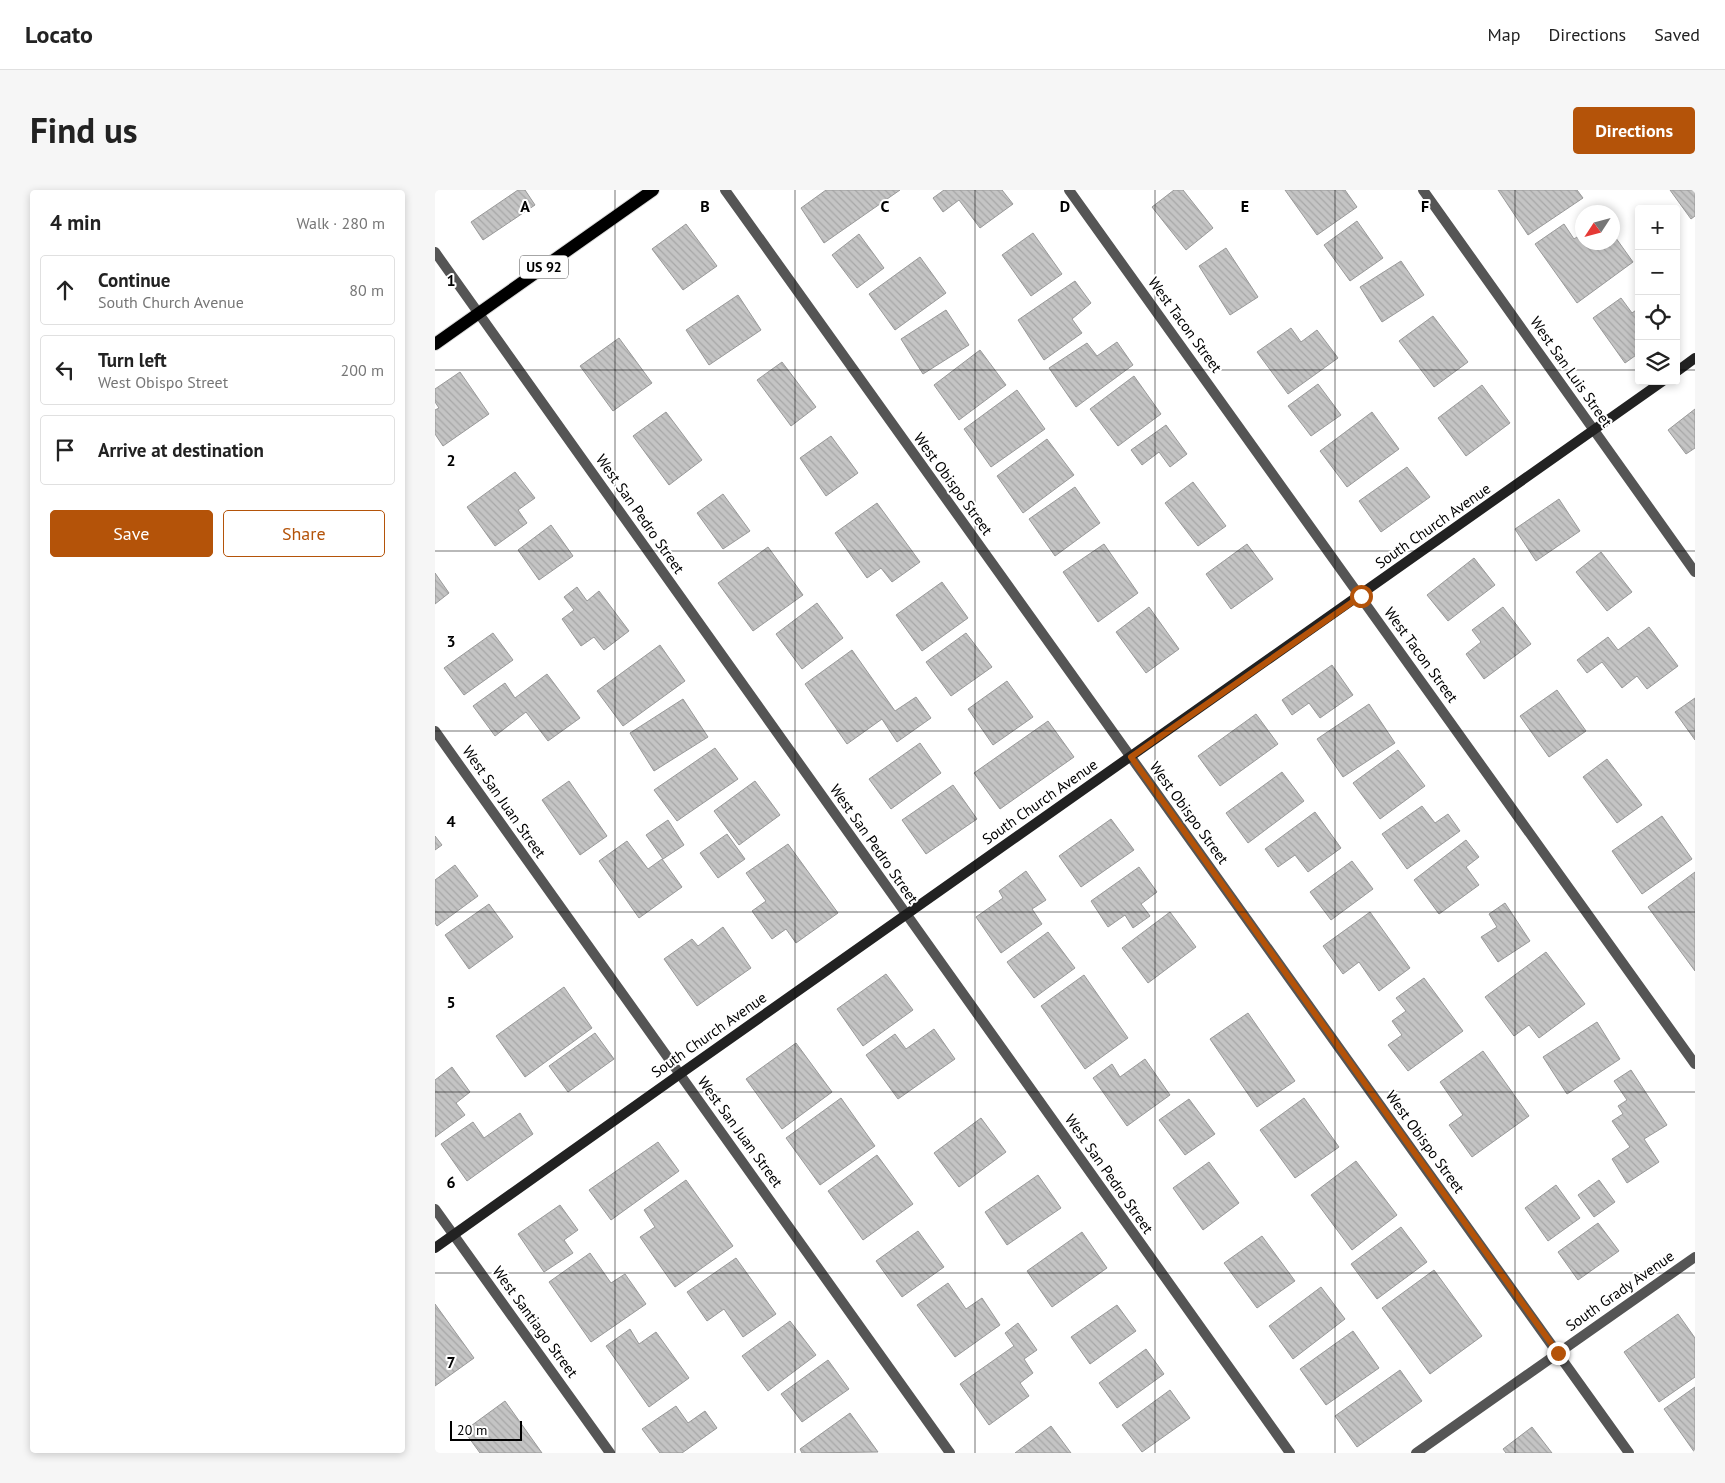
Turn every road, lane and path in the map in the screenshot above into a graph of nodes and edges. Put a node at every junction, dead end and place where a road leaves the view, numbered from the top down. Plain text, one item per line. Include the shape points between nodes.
1 (653, 190) edge
2 (725, 190) edge
3 (1069, 190) edge
4 (1423, 190) edge
5 (435, 252) edge
6 (478, 313) junction
7 (435, 344) edge
8 (1695, 358) edge
9 (1680, 369) edge
10 (1657, 385) edge
11 (1594, 431) junction
12 (1695, 572) edge
13 (1361, 596) junction
14 (435, 730) edge
15 (1131, 757) junction
16 (906, 915) junction
17 (1695, 1064) edge
18 (680, 1074) junction
19 (435, 1209) edge
20 (454, 1235) junction
21 (435, 1248) edge
22 (1695, 1257) edge
23 (1558, 1353) junction
24 (609, 1453) edge
25 (950, 1453) edge
26 (1290, 1453) edge
27 (1416, 1453) edge
28 (1629, 1453) edge

1 - 6 main road, US 92
2 - 15 street, West Obispo Street
3 - 13 street, West Tacon Street
4 - 11 street, West San Luis Street
5 - 6 street, West San Pedro Street
6 - 7 main road, US 92
6 - 16 street, West San Pedro Street
8 - 9 street
10 - 11 street, South Church Avenue
11 - 12 street, West San Luis Street
11 - 13 street, South Church Avenue
13 - 15 street, South Church Avenue
13 - 17 street, West Tacon Street
14 - 18 street, West San Juan Street
15 - 16 street, South Church Avenue
15 - 23 street, West Obispo Street
16 - 18 street, South Church Avenue
16 - 26 street, West San Pedro Street
18 - 20 street, South Church Avenue
18 - 25 street, West San Juan Street
19 - 20 street, West Santiago Street
20 - 21 street, South Church Avenue
20 - 24 street, West Santiago Street
22 - 23 street, South Grady Avenue
23 - 27 street, South Grady Avenue
23 - 28 street, West Obispo Street

